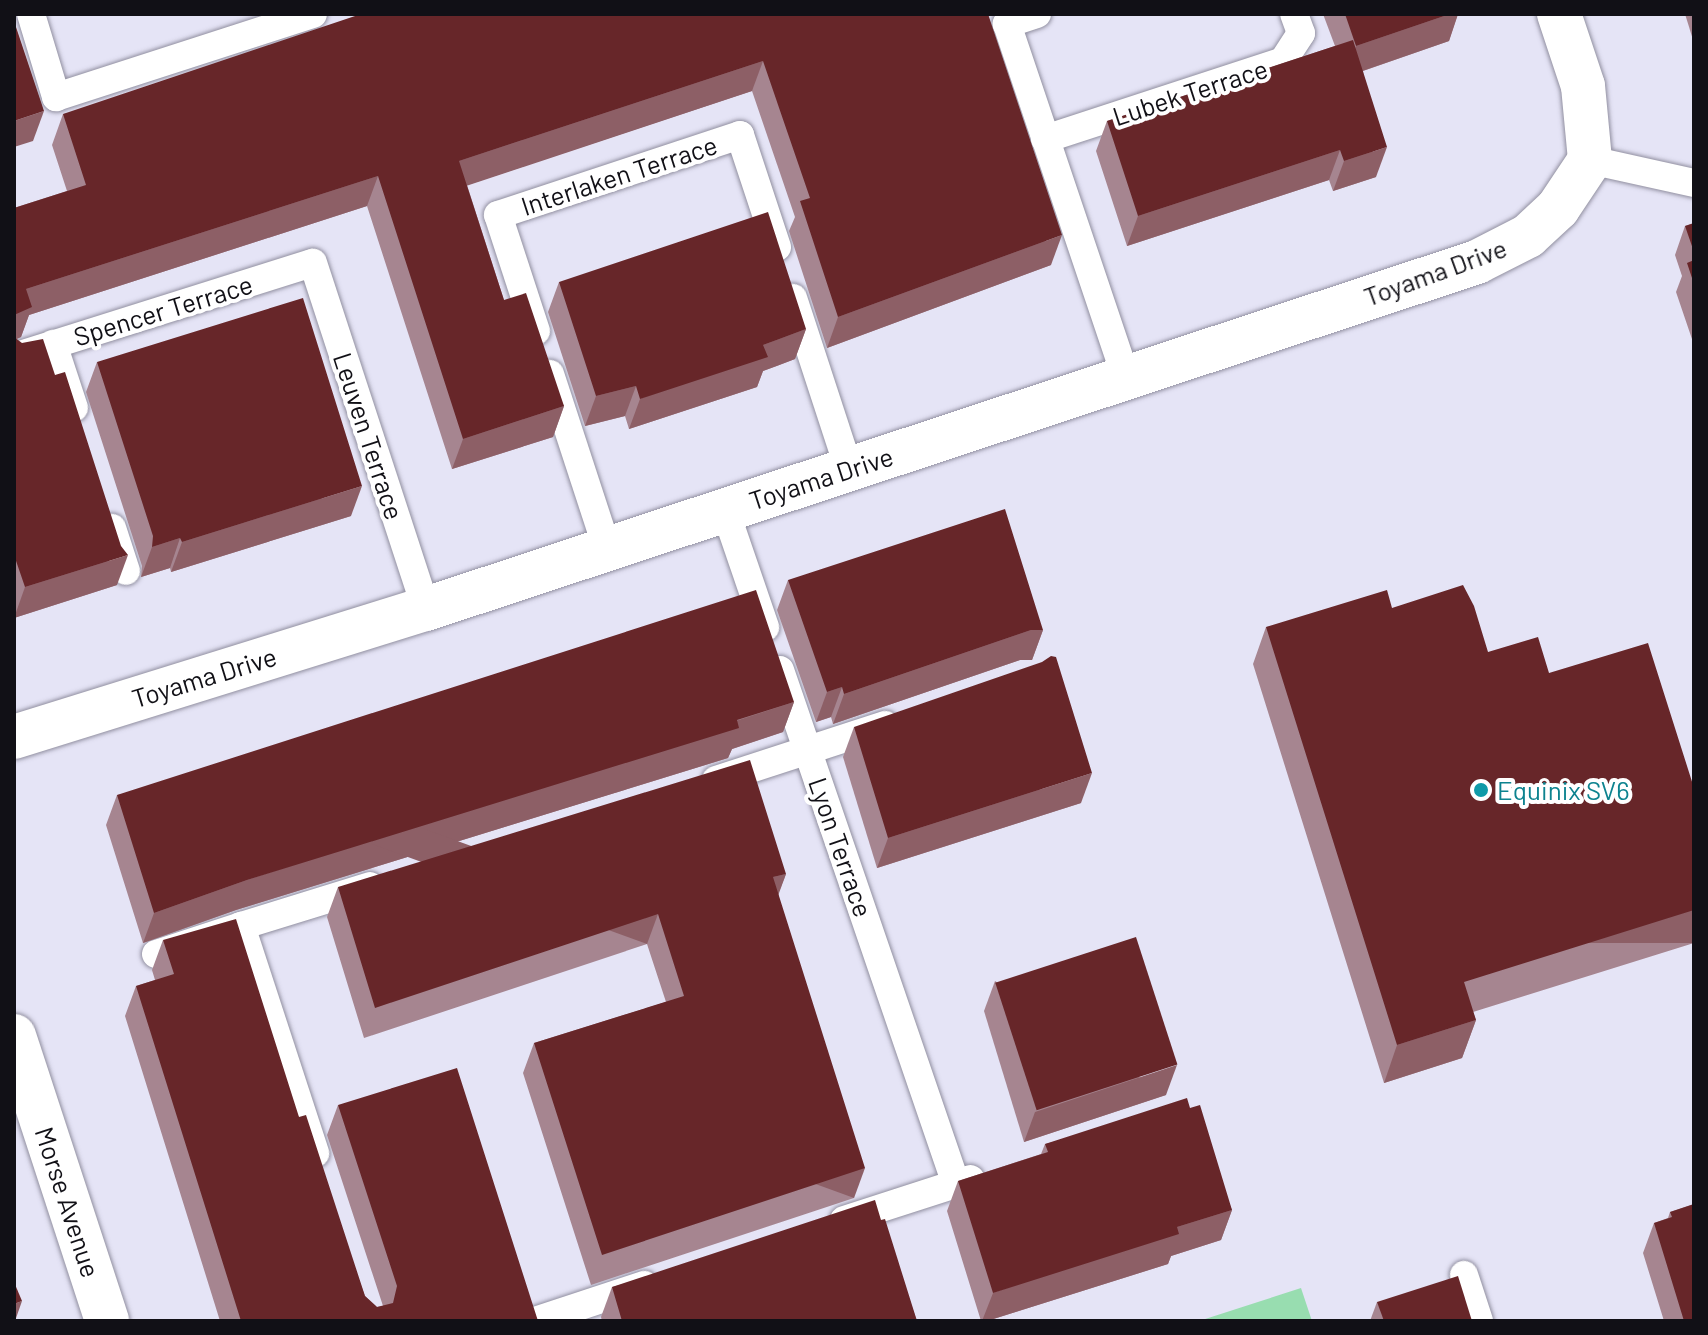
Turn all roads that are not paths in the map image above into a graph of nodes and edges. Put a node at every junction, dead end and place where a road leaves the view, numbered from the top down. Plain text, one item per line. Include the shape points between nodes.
1 (31, 14) edge
2 (313, 14) edge
3 (1037, 14) edge
4 (1294, 14) edge
5 (1559, 14) edge
6 (1045, 139) junction
7 (1590, 160) junction
8 (1694, 183) edge
9 (313, 263) joint
10 (53, 344) junction
11 (14, 357) edge
12 (1126, 377) junction
13 (82, 435) edge
14 (849, 469) junction
15 (102, 495) edge
16 (725, 510) junction
17 (607, 548) junction
18 (126, 571) edge
19 (426, 609) junction
20 (910, 716) edge
21 (14, 737) edge
22 (808, 751) junction
23 (689, 788) edge
24 (390, 880) edge
25 (241, 926) junction
26 (156, 954) dead end
27 (14, 1036) edge
28 (1000, 1169) edge
29 (325, 1184) edge
30 (956, 1184) junction
31 (820, 1228) edge
32 (1464, 1275) dead end
33 (669, 1277) edge
34 (107, 1321) edge
35 (535, 1321) edge
36 (1479, 1321) edge

1 - 2 lane via 56,97
3 - 6 lane via 1007,24
4 - 6 lane, Lubek Terrace via 1301,33 1283,61
5 - 7 street via 1583,86
6 - 12 lane
7 - 8 lane
7 - 12 street, Toyama Drive via 1558,208 1528,236 1477,262
9 - 10 lane, Spencer Terrace
9 - 19 lane, Leuven Terrace
10 - 11 lane, Spencer Terrace
10 - 13 lane
12 - 14 street, Toyama Drive
14 - 16 street, Toyama Drive
14 - 17 lane, Interlaken Terrace via 740,135 498,215
15 - 18 lane
16 - 17 street, Toyama Drive
16 - 22 lane, Lyon Terrace
17 - 19 street, Toyama Drive
19 - 21 street, Toyama Drive
20 - 22 lane
22 - 23 lane
22 - 30 lane, Lyon Terrace
24 - 25 lane
25 - 26 lane
25 - 29 lane
27 - 34 street, Morse Avenue
28 - 30 lane
30 - 31 lane
32 - 36 lane
33 - 35 lane

